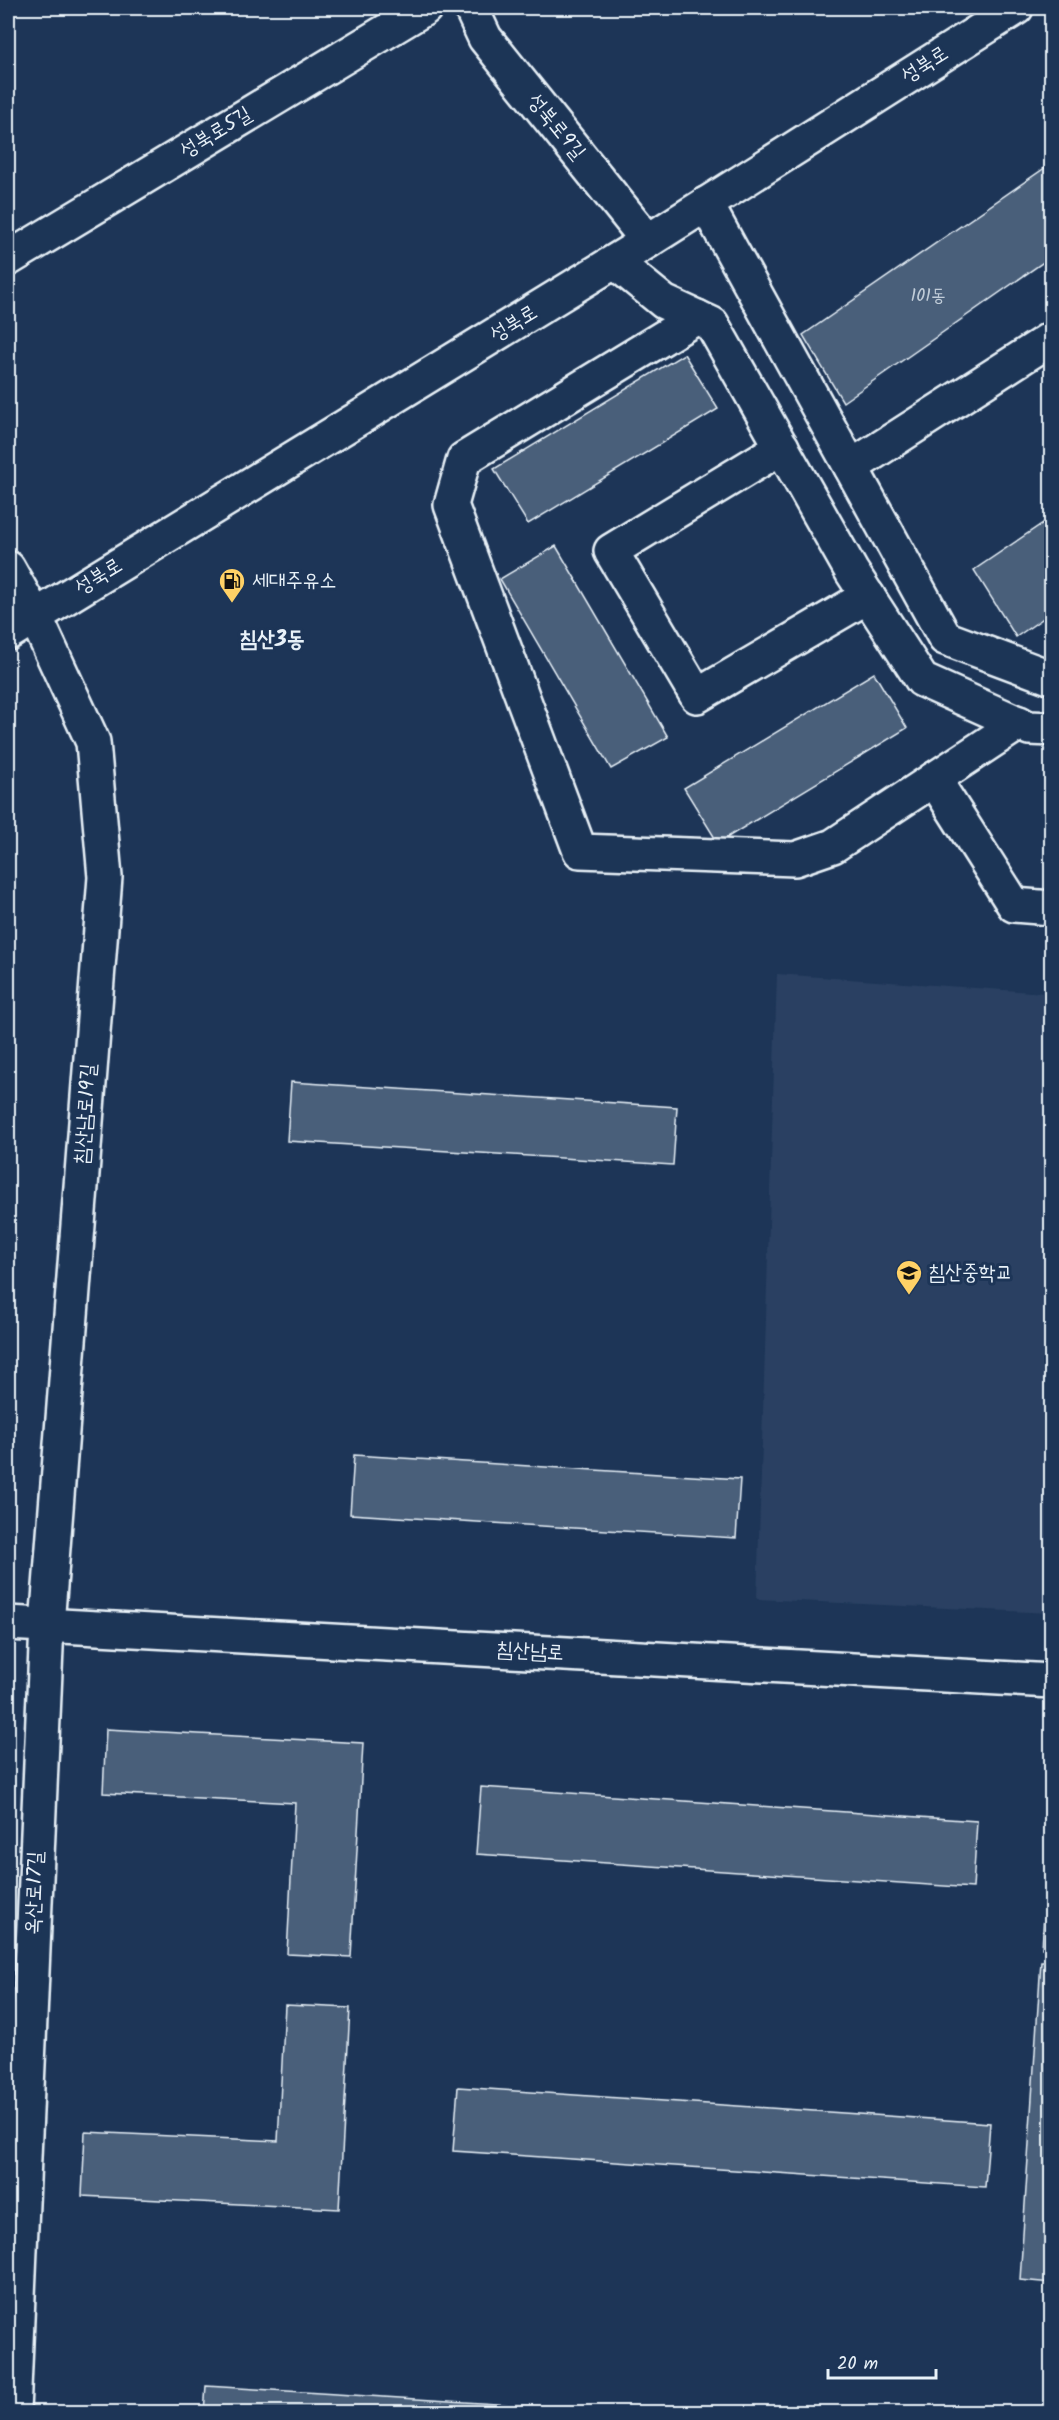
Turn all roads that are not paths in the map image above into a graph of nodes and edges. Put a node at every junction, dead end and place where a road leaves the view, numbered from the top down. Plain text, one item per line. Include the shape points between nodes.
1 (425, 8) edge
2 (471, 8) edge
3 (1016, 8) edge
4 (706, 204) junction
5 (648, 241) junction
6 (8, 259) edge
7 (615, 262) junction
8 (696, 317) junction
9 (1052, 338) edge
10 (782, 447) junction
11 (851, 467) junction
12 (8, 568) edge
13 (868, 596) junction
14 (35, 616) junction
15 (8, 633) edge
16 (1052, 678) edge
17 (1018, 723) junction
18 (1052, 729) edge
19 (934, 779) junction
20 (1052, 908) edge
21 (8, 1623) edge
22 (47, 1625) junction
23 (1052, 1681) edge
24 (13, 2412) edge

1 - 6 street, 성북로5길
2 - 5 street, 성북로9길 via 485,38
3 - 4 street, 성북로
4 - 5 street, 성북로
4 - 11 street
5 - 7 street, 성북로
7 - 8 street via 664,302
7 - 14 street, 성북로
8 - 10 street via 712,324
8 - 19 street via 464,459 451,505 580,851 795,859 833,846
9 - 11 street
10 - 13 street
10 - 13 street via 611,551 697,696
11 - 16 street via 945,638
12 - 14 street
13 - 17 street via 922,680
14 - 15 street, 성북로
14 - 22 street, 침산남로19길 via 93,742 105,876
17 - 18 street via 1029,728
17 - 19 street
19 - 20 street via 1014,905
21 - 22 street, 침산남로
22 - 23 street, 침산남로
22 - 24 street, 옥산로17길

